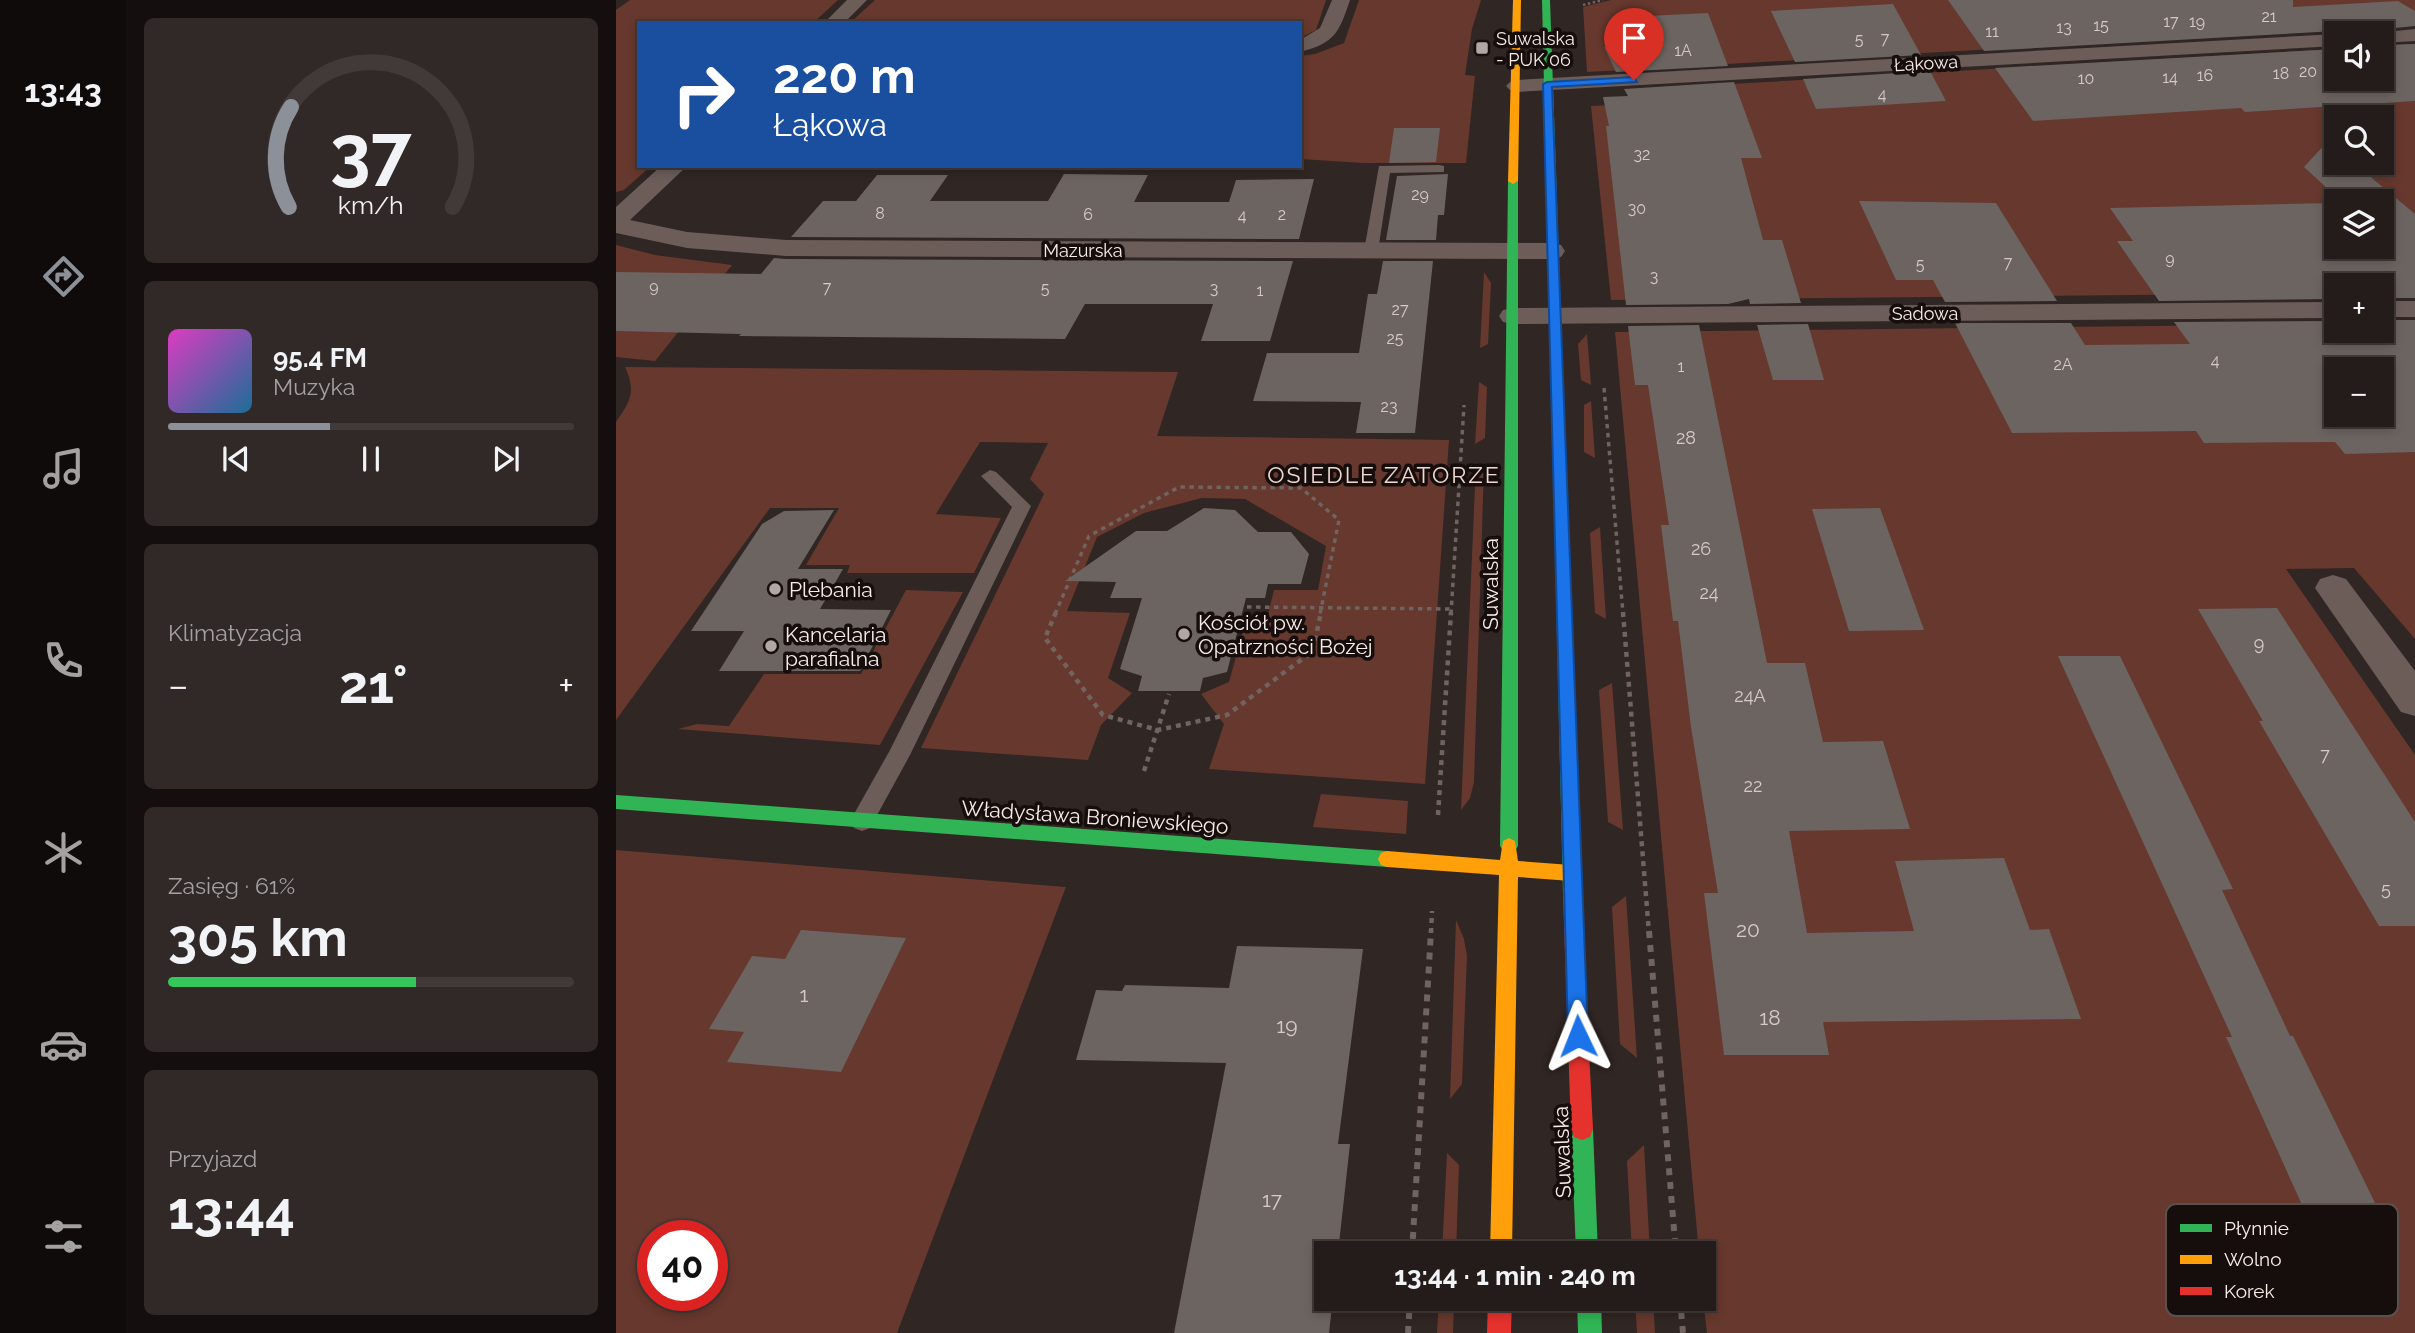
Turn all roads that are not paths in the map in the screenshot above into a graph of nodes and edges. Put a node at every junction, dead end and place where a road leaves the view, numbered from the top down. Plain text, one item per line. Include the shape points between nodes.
1 (858, 0) edge
2 (1341, 0) edge
3 (1517, 0) edge
4 (1546, 0) edge
5 (835, 21) edge
6 (2415, 35) edge
7 (2394, 36) edge
8 (2324, 41) edge
9 (1302, 45) edge
10 (1547, 84) junction
11 (1517, 86) junction
12 (673, 168) edge
13 (1439, 169) dead end
14 (616, 222) edge
15 (1371, 251) junction
16 (1513, 251) junction
17 (1552, 251) junction
18 (2394, 309) edge
19 (2415, 309) edge
20 (2324, 310) edge
21 (1553, 315) junction
22 (1513, 316) junction
23 (990, 476) dead end
24 (2333, 588) dead end
25 (2415, 701) edge
26 (616, 802) edge
27 (862, 821) junction
28 (1508, 868) junction
29 (1571, 873) junction
30 (1501, 1241) edge
31 (1586, 1241) edge
32 (1500, 1311) edge
33 (1589, 1311) edge
34 (1499, 1333) edge
35 (1590, 1333) edge

1 - 5 street
2 - 9 street via 1329,34
3 - 11 street, Suwalska
4 - 10 street, Suwalska
6 - 7 street
8 - 10 street, Łąkowa
10 - 11 street, Łąkowa
10 - 17 street, Suwalska
11 - 16 street, Suwalska
12 - 14 street
13 - 15 lane via 1384,169
14 - 15 street, Mazurska via 687,240 786,248
15 - 16 street, Mazurska
16 - 17 street, Mazurska
16 - 22 street, Suwalska
17 - 21 street, Suwalska
18 - 19 street
20 - 21 street, Sadowa
21 - 22 street, Sadowa
21 - 29 street, Suwalska
22 - 28 street, Suwalska
23 - 27 lane via 1022,506
24 - 25 street
26 - 27 street, Władysława Broniewskiego
27 - 28 street, Władysława Broniewskiego
28 - 29 street, Władysława Broniewskiego
28 - 30 street, Suwalska
29 - 31 street, Suwalska
32 - 34 street
33 - 35 street

